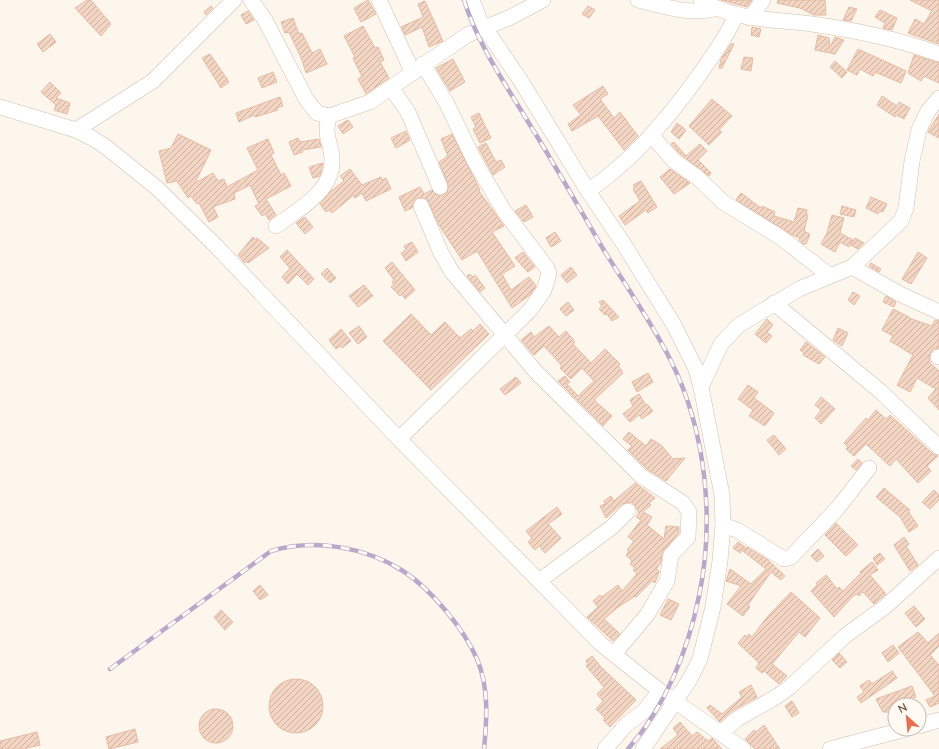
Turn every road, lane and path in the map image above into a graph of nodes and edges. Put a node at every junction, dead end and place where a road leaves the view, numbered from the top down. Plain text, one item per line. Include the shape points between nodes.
1 (234, 0) edge
2 (251, 0) edge
3 (379, 0) edge
4 (472, 0) edge
5 (543, 0) edge
6 (638, 0) edge
7 (700, 0) edge
8 (763, 0) edge
9 (716, 8) junction
10 (743, 17) junction
11 (485, 28) junction
12 (939, 54) edge
13 (418, 68) junction
14 (392, 89) junction
15 (939, 98) edge
16 (0, 107) edge
17 (330, 116) junction
18 (76, 130) junction
19 (652, 136) junction
20 (440, 187) dead end
21 (588, 191) junction
22 (421, 206) dead end
23 (276, 226) dead end
24 (852, 267) junction
25 (829, 275) junction
26 (774, 303) junction
27 (939, 312) edge
28 (504, 336) junction
29 (701, 387) junction
30 (399, 439) junction
31 (939, 447) edge
32 (869, 468) dead end
33 (628, 511) dead end
34 (722, 525) junction
35 (939, 558) edge
36 (539, 581) junction
37 (614, 654) junction
38 (660, 691) junction
39 (675, 701) junction
40 (939, 720) edge
41 (927, 724) edge
42 (721, 733) junction
43 (887, 734) edge
44 (605, 749) edge
45 (643, 749) edge
46 (743, 749) edge
47 (830, 749) edge

1 - 18 street via 153,81
2 - 17 street via 265,20 306,99 317,113
3 - 13 street
4 - 11 street
5 - 11 street
6 - 9 street via 679,10 707,11
7 - 9 street
8 - 10 street
9 - 10 street
10 - 12 street via 857,31
10 - 19 street
11 - 13 street via 467,35
11 - 21 street via 519,78
13 - 14 street
13 - 28 street via 447,104 474,160 504,211 549,274 538,301
14 - 17 street via 370,102
14 - 20 street via 408,112
15 - 24 street via 919,130 906,208 901,221
16 - 18 street
17 - 23 street via 326,136 332,166 324,186 319,193
18 - 30 street via 106,147 187,216
19 - 21 street via 618,169
19 - 25 street via 674,161 697,177 723,202 780,237
21 - 29 street via 674,325 696,369
22 - 28 street via 452,272
24 - 25 street
24 - 27 street
25 - 26 street
26 - 29 street via 729,335 713,358
26 - 31 street via 880,391
28 - 30 street
28 - 37 street via 546,382 641,476 683,503 688,509 688,537 671,555 667,581 647,615
29 - 34 street via 722,495
30 - 36 street
32 - 34 street via 837,509 791,557 784,559 737,530
33 - 36 street via 612,527
34 - 39 street via 714,607 700,659
35 - 42 street via 790,687 737,719
36 - 37 street
37 - 38 street
38 - 39 street
38 - 44 street via 644,711 626,725
39 - 42 street
39 - 45 street
40 - 41 street
42 - 46 street
43 - 47 street

